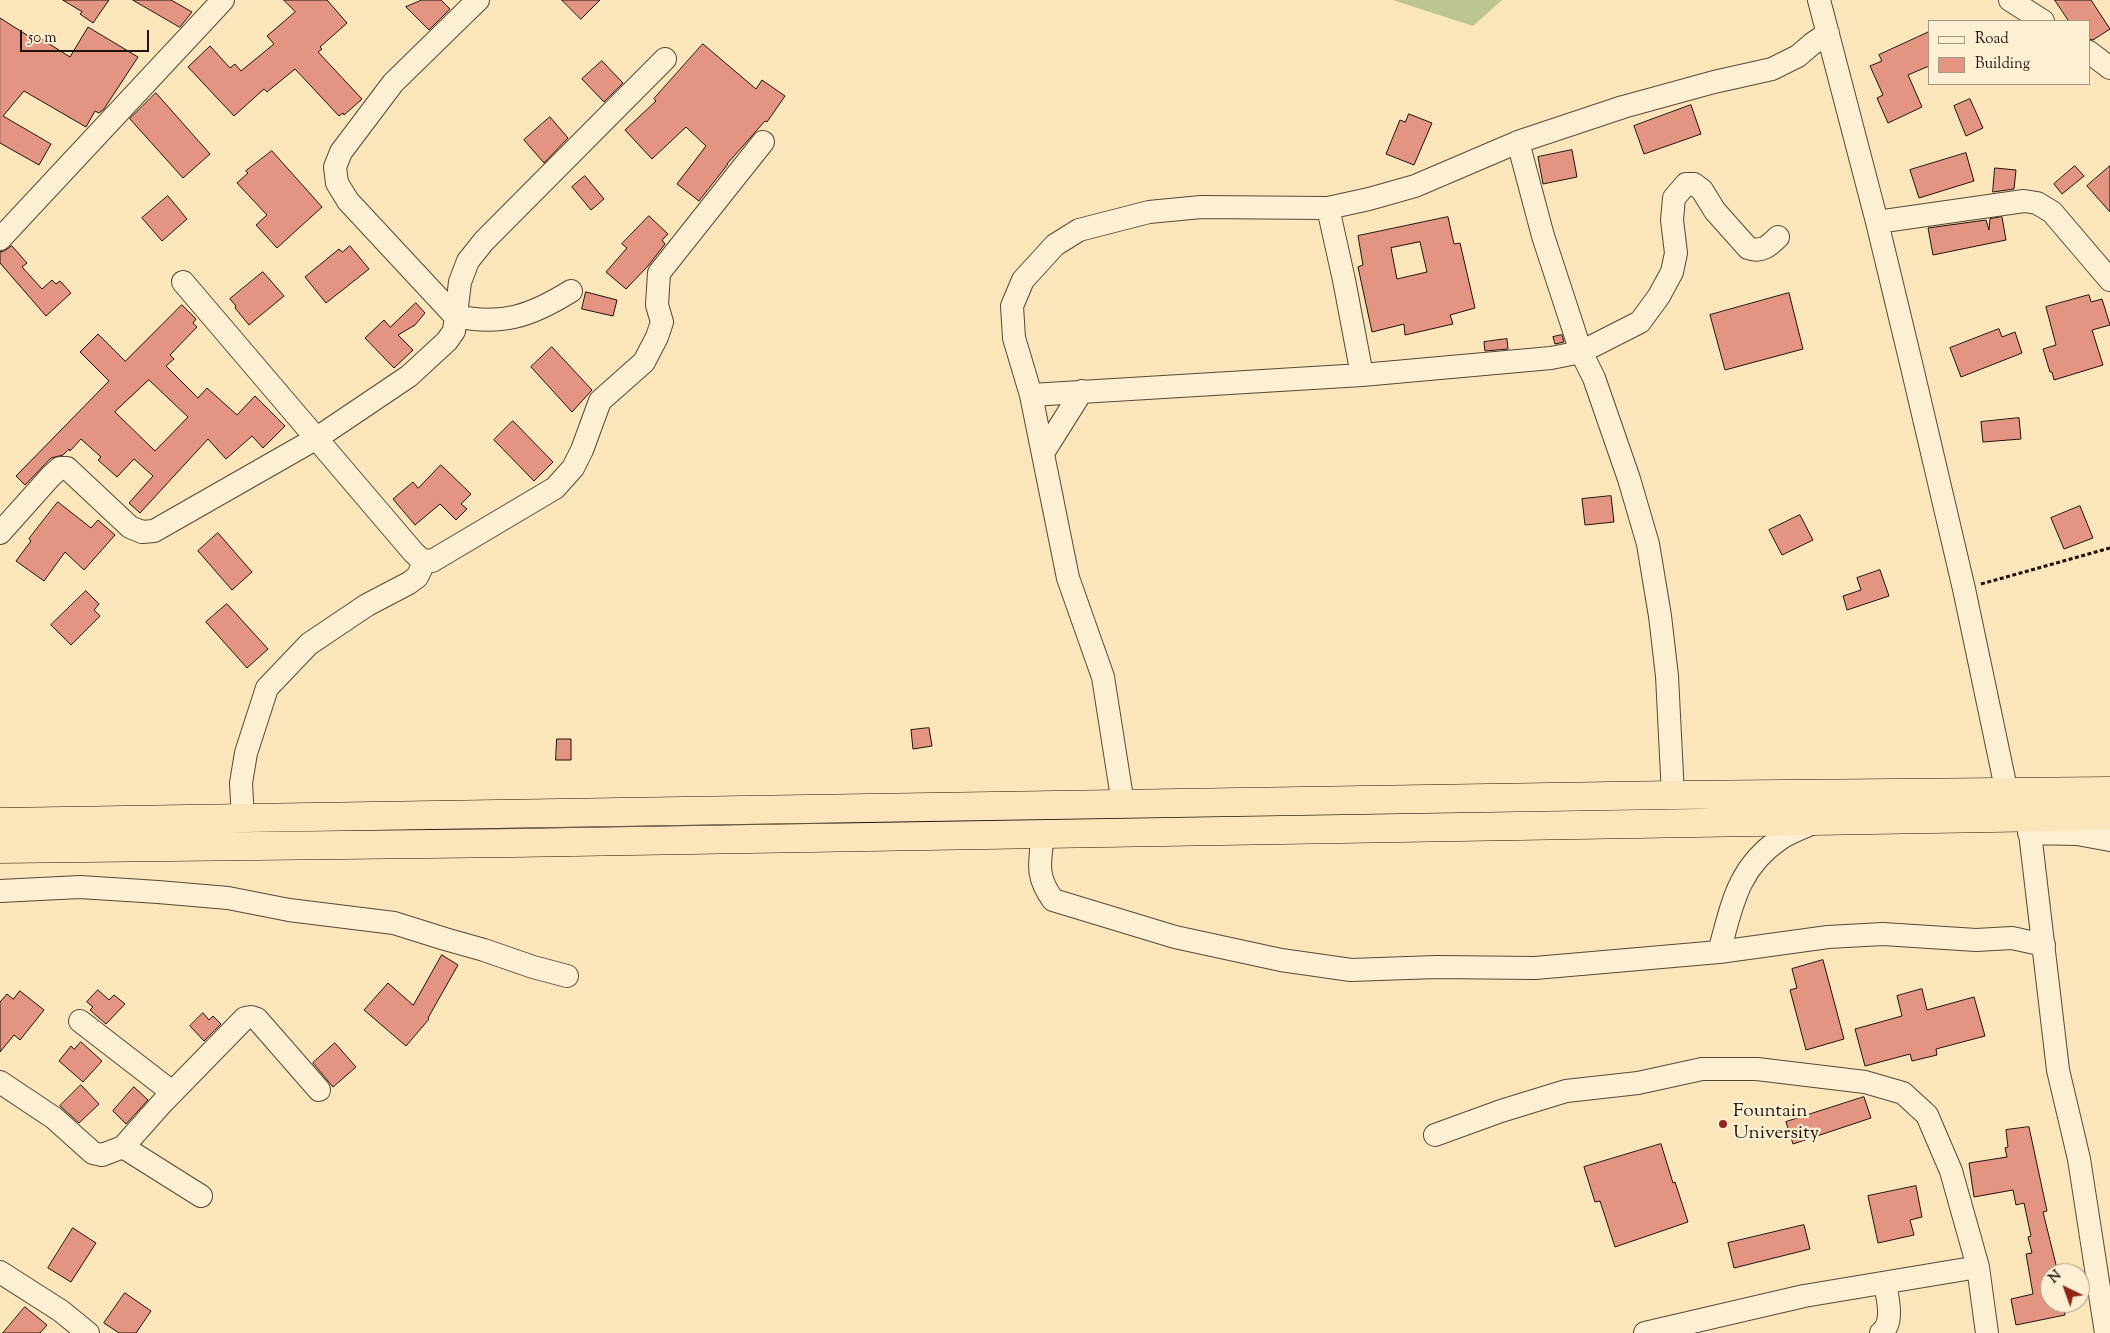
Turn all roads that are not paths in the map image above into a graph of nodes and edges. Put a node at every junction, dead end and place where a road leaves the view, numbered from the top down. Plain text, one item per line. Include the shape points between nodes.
1 (223, 0) edge
2 (478, 0) edge
3 (1819, 0) edge
4 (2010, 0) edge
5 (2041, 13) edge
6 (1828, 34) junction
7 (2090, 53) edge
8 (665, 59) dead end
9 (2110, 68) edge
10 (763, 142) dead end
11 (1518, 142) junction
12 (1328, 208) junction
13 (1877, 222) junction
14 (1778, 237) dead end
15 (0, 239) edge
16 (2110, 280) edge
17 (183, 282) dead end
18 (570, 291) dead end
19 (455, 316) junction
20 (1581, 352) junction
21 (1362, 374) junction
22 (1082, 392) junction
23 (1031, 395) junction
24 (316, 438) junction
25 (1043, 453) junction
26 (0, 533) edge
27 (422, 560) junction
28 (2110, 791) edge
29 (2007, 793) junction
30 (1673, 794) junction
31 (1123, 804) junction
32 (2110, 816) edge
33 (244, 818) junction
34 (0, 822) edge
35 (1816, 822) junction
36 (2029, 825) junction
37 (1044, 834) junction
38 (2110, 840) edge
39 (0, 850) edge
40 (0, 891) edge
41 (2044, 945) junction
42 (1719, 952) junction
43 (568, 976) dead end
44 (80, 1021) dead end
45 (0, 1082) edge
46 (319, 1090) dead end
47 (172, 1092) junction
48 (1436, 1135) dead end
49 (123, 1147) junction
50 (201, 1196) dead end
51 (1978, 1267) junction
52 (0, 1272) edge
53 (1885, 1283) junction
54 (88, 1333) edge
55 (1645, 1333) edge
56 (1882, 1333) edge
57 (1987, 1333) edge
58 (2106, 1333) edge

1 - 15 street
2 - 19 street via 393,83 341,152 335,167 337,184 348,201
3 - 6 street
4 - 5 street
6 - 11 street via 1798,56 1772,69 1624,107
6 - 13 street
7 - 9 street
8 - 19 street via 484,241 468,261 460,282
10 - 27 street via 659,273 657,304 662,322 657,336 644,362 600,401 573,468 555,488 432,561
11 - 12 street via 1415,186
11 - 20 street via 1540,227
12 - 21 street
12 - 23 street via 1201,207 1149,212 1079,230 1063,240 1023,280 1012,306 1014,338
13 - 16 street via 2024,200 2037,203 2052,212
13 - 29 street via 1964,588
14 - 20 street via 1768,247 1748,248 1715,211 1702,190 1694,184 1686,184 1674,198 1672,220 1676,252 1672,272 1660,296 1640,322
17 - 24 street
18 - 19 street via 528,313 498,320 477,321
19 - 24 street via 454,331 447,341 409,376
20 - 21 street via 1551,358
20 - 30 street via 1594,378 1648,544 1666,676
21 - 22 street
22 - 23 street
22 - 25 street
23 - 25 street
24 - 26 street via 154,531 142,532 130,527 67,468 60,468
24 - 27 street
25 - 31 street via 1068,578 1103,676
27 - 33 street via 417,577 367,605 309,644 267,688 246,753 241,783
28 - 29 highway
29 - 30 highway
30 - 31 highway
31 - 33 highway
32 - 36 highway
33 - 34 highway
35 - 36 highway
35 - 37 highway
35 - 42 street via 1780,839 1761,854 1740,880
36 - 38 street
36 - 41 street
37 - 39 highway
37 - 42 street via 1040,864 1042,885 1052,900 1175,937 1280,960 1351,970 1535,968
40 - 43 street via 80,887 158,892 228,898 289,910 394,922
41 - 42 street via 2012,938 1976,940 1883,934 1828,937
41 - 58 street via 2058,1070 2079,1159
44 - 47 street
45 - 49 street via 54,1118 93,1153 102,1155
46 - 47 street via 262,1024 251,1017 245,1018
47 - 49 street
48 - 51 street via 1566,1091 1638,1083 1702,1069 1757,1069 1865,1082 1903,1093 1927,1115 1951,1170
49 - 50 street
51 - 53 street
51 - 57 street
52 - 54 street via 61,1311
53 - 55 street via 1804,1296
53 - 56 street via 1889,1316 1888,1325

